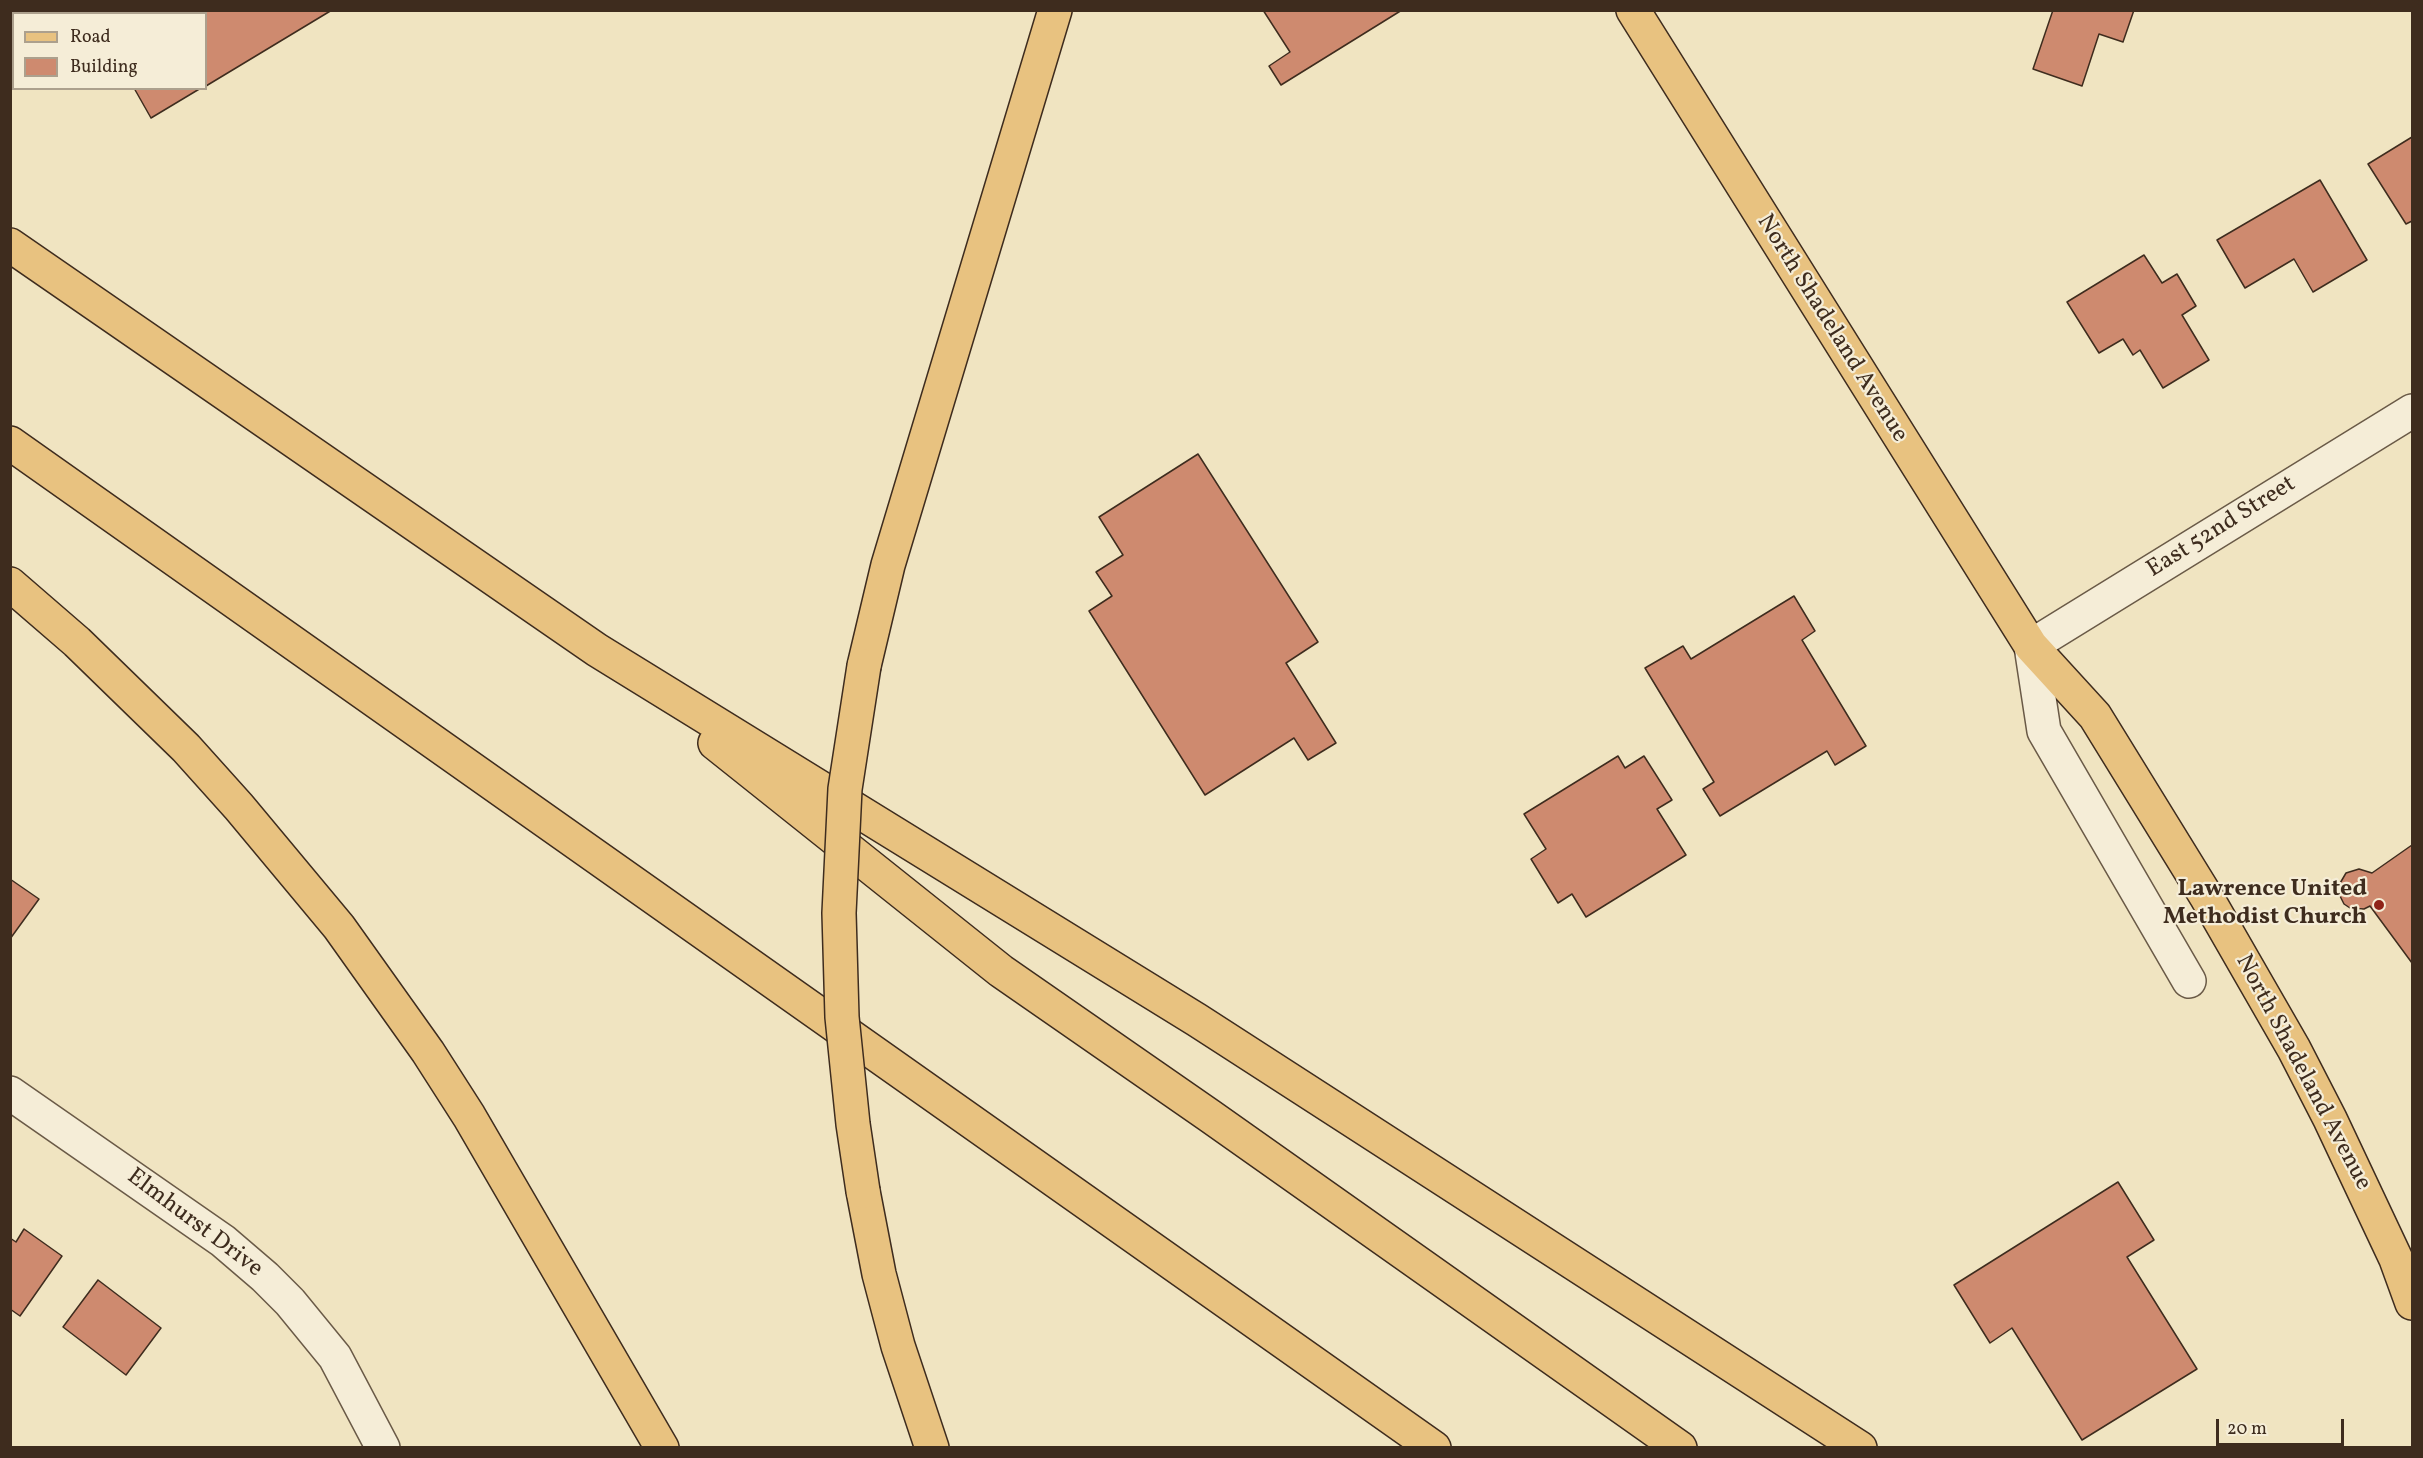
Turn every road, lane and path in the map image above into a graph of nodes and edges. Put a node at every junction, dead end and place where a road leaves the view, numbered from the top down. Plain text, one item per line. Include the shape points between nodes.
1 (1055, 10) edge
2 (1638, 12) edge
3 (10, 245) edge
4 (2412, 411) edge
5 (10, 443) edge
6 (10, 584) edge
7 (2031, 646) junction
8 (597, 650) junction
9 (2189, 981) dead end
10 (10, 1093) edge
11 (2412, 1303) edge
12 (383, 1448) edge
13 (662, 1448) edge
14 (932, 1448) edge
15 (1434, 1448) edge
16 (1680, 1448) edge
17 (1860, 1448) edge

1 - 14 main road, bridge via 888,565 864,666 845,789 839,914 842,1017 853,1124 879,1274
2 - 7 main road, North Shadeland Avenue
3 - 8 main road
4 - 7 street, East 52nd Street
5 - 15 main road
6 - 13 main road via 77,642 186,748 339,927 469,1116
7 - 9 street, North Shadeland Avenue via 2044,731
7 - 11 main road, North Shadeland Avenue via 2095,716 2247,963 2330,1119
8 - 16 main road via 1001,971
8 - 17 main road via 1197,1020
10 - 12 street, Elmhurst Drive via 223,1241 265,1277 335,1357

